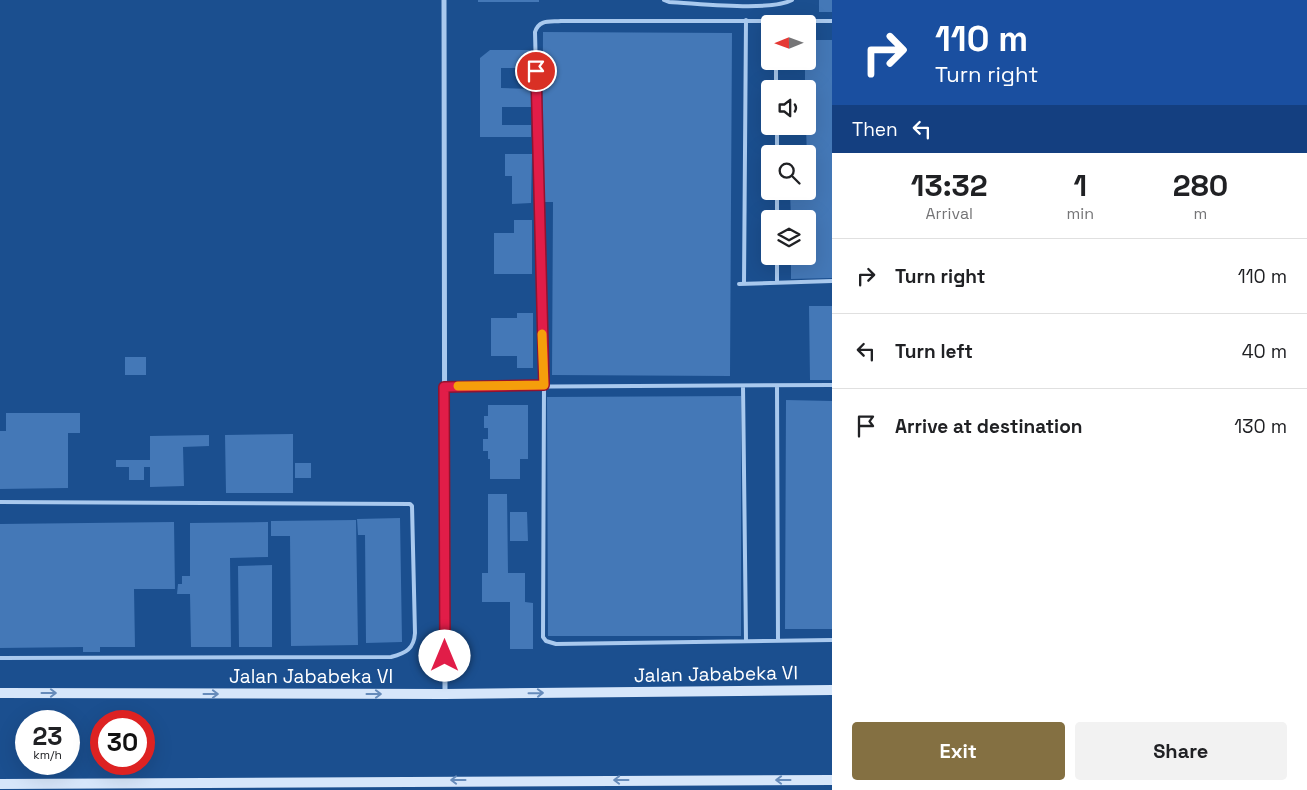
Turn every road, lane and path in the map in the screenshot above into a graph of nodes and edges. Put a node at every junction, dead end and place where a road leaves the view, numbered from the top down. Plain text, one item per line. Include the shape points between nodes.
1 (444, 0) edge
2 (664, 0) edge
3 (792, 0) edge
4 (746, 20) junction
5 (832, 20) edge
6 (761, 21) edge
7 (816, 21) edge
8 (777, 265) edge
9 (832, 281) edge
10 (777, 282) junction
11 (544, 385) junction
12 (743, 386) junction
13 (777, 386) junction
14 (832, 386) edge
15 (444, 387) junction
16 (0, 502) edge
17 (778, 640) junction
18 (832, 640) edge
19 (746, 641) junction
20 (0, 658) edge
21 (832, 690) edge
22 (0, 693) edge
23 (445, 694) junction
24 (832, 780) edge
25 (0, 784) edge

1 - 15 street
2 - 3 lane via 744,6
4 - 6 lane
4 - 10 lane via 742,284
4 - 11 lane via 561,21 542,22 537,26
5 - 7 lane
8 - 10 lane
9 - 10 lane
11 - 12 lane
11 - 15 lane
11 - 19 lane via 542,630 546,641 556,644
12 - 13 lane
12 - 19 lane
13 - 14 lane
13 - 17 lane
15 - 23 street
16 - 20 lane via 408,504 412,506 415,633 411,648 392,656
17 - 18 lane
17 - 19 lane
23 -> 21 street, Jalan Jababeka VI
22 -> 23 street, Jalan Jababeka VI
24 -> 25 street

